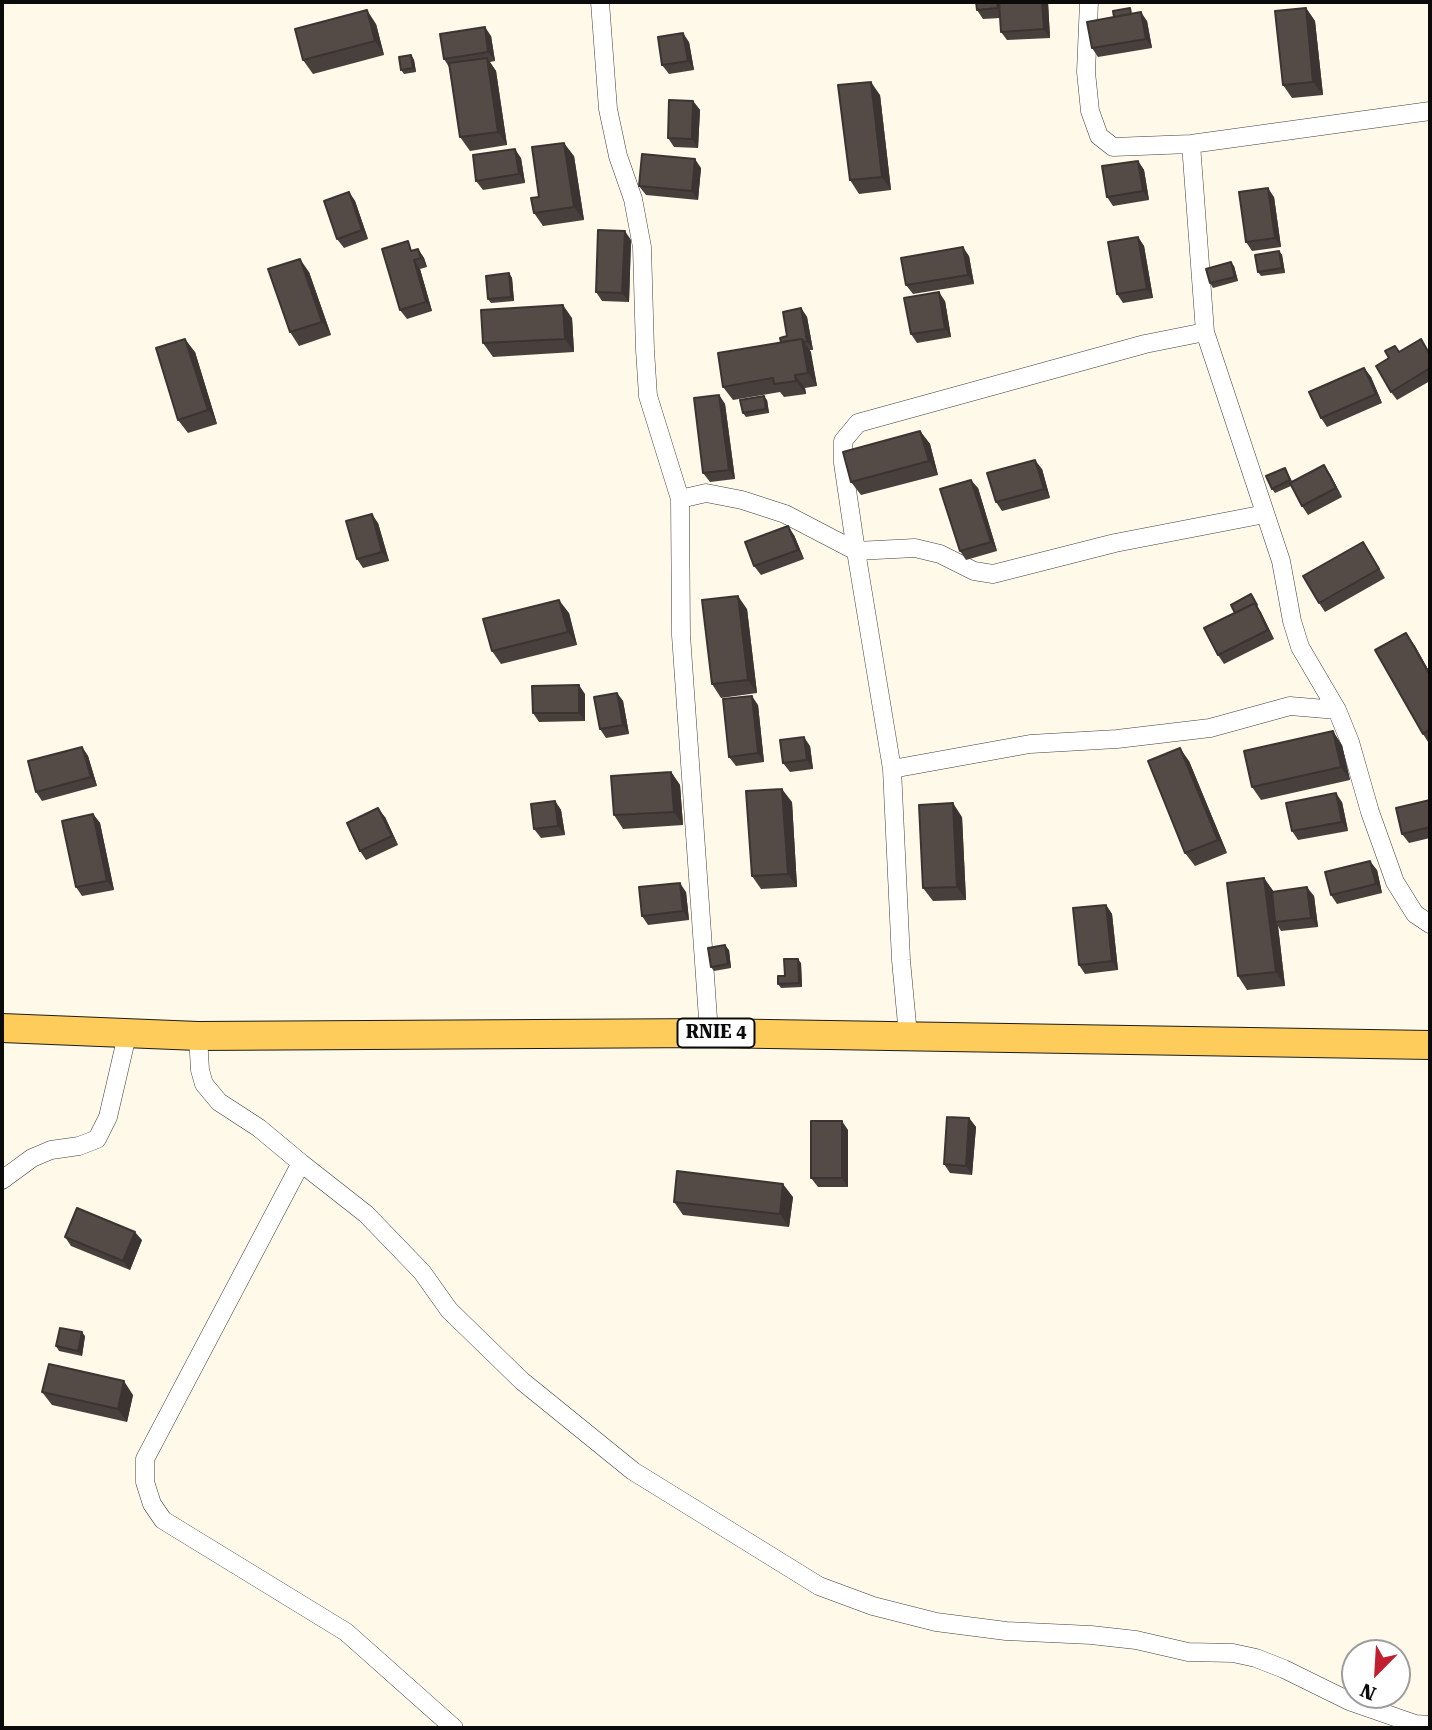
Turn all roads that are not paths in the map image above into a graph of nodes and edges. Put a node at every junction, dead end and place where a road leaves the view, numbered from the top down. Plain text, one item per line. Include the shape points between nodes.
1 (600, 2) edge
2 (1089, 2) edge
3 (1430, 111) edge
4 (1191, 144) junction
5 (1205, 332) junction
6 (680, 499) junction
7 (1265, 514) junction
8 (856, 551) junction
9 (1337, 710) junction
10 (892, 769) junction
11 (1430, 924) edge
12 (2, 1027) edge
13 (128, 1031) junction
14 (709, 1033) junction
15 (908, 1035) junction
16 (198, 1036) junction
17 (1430, 1045) edge
18 (301, 1163) junction
19 (2, 1180) edge
20 (1430, 1725) edge
21 (454, 1728) edge

1 - 6 street via 608,109 642,247 648,396
2 - 4 street via 1086,72 1090,111 1099,136 1113,146
3 - 4 street
4 - 5 street
5 - 7 street
5 - 8 street via 1145,344 858,423 843,441
6 - 8 street via 706,494 742,500 785,514
6 - 14 street via 681,635
7 - 8 street via 1115,543 993,574 915,548
7 - 9 street via 1281,561 1300,647
8 - 10 street
9 - 10 street via 1290,706 1210,728 1030,744
9 - 11 street via 1395,882 1415,914
10 - 15 street
12 - 13 main road, RNIE 4
13 - 16 main road, RNIE 4
13 - 19 street via 108,1117 97,1139 51,1150
14 - 15 main road, RNIE 4
14 - 16 main road, RNIE 4
15 - 17 main road, RNIE 4
16 - 18 street via 200,1070 211,1093
18 - 20 street via 366,1214 422,1272 449,1310 540,1396 633,1471 819,1586 936,1622 1136,1640 1188,1652 1256,1658 1349,1701
18 - 21 street via 145,1459 145,1482 163,1520 346,1632

